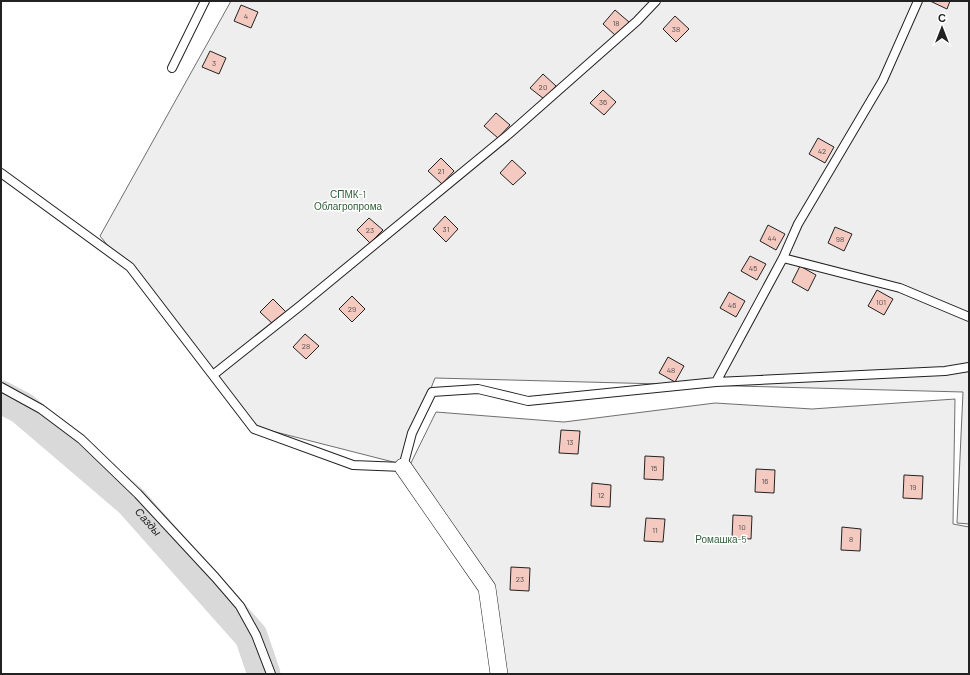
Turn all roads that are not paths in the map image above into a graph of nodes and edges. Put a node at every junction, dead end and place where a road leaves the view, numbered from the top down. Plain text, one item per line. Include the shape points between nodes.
1 (205, 1) edge
2 (656, 1) edge
3 (918, 1) edge
4 (172, 68) dead end
5 (1, 173) edge
6 (783, 258) junction
7 (969, 317) edge
8 (969, 367) edge
9 (213, 375) junction
10 (716, 382) junction
11 (1, 387) edge
12 (403, 467) junction
13 (271, 674) edge
14 (499, 674) edge

1 - 4 lane
2 - 9 lane via 509,134
3 - 6 lane via 883,80 798,224
5 - 9 lane via 130,267
6 - 7 lane via 900,288
6 - 10 lane
8 - 10 lane via 945,371
9 - 12 lane via 254,429 353,465
10 - 12 lane via 528,401 478,389 432,392 412,433
11 - 13 lane via 41,409 82,439 138,494 240,606 256,634
12 - 14 street via 487,588

